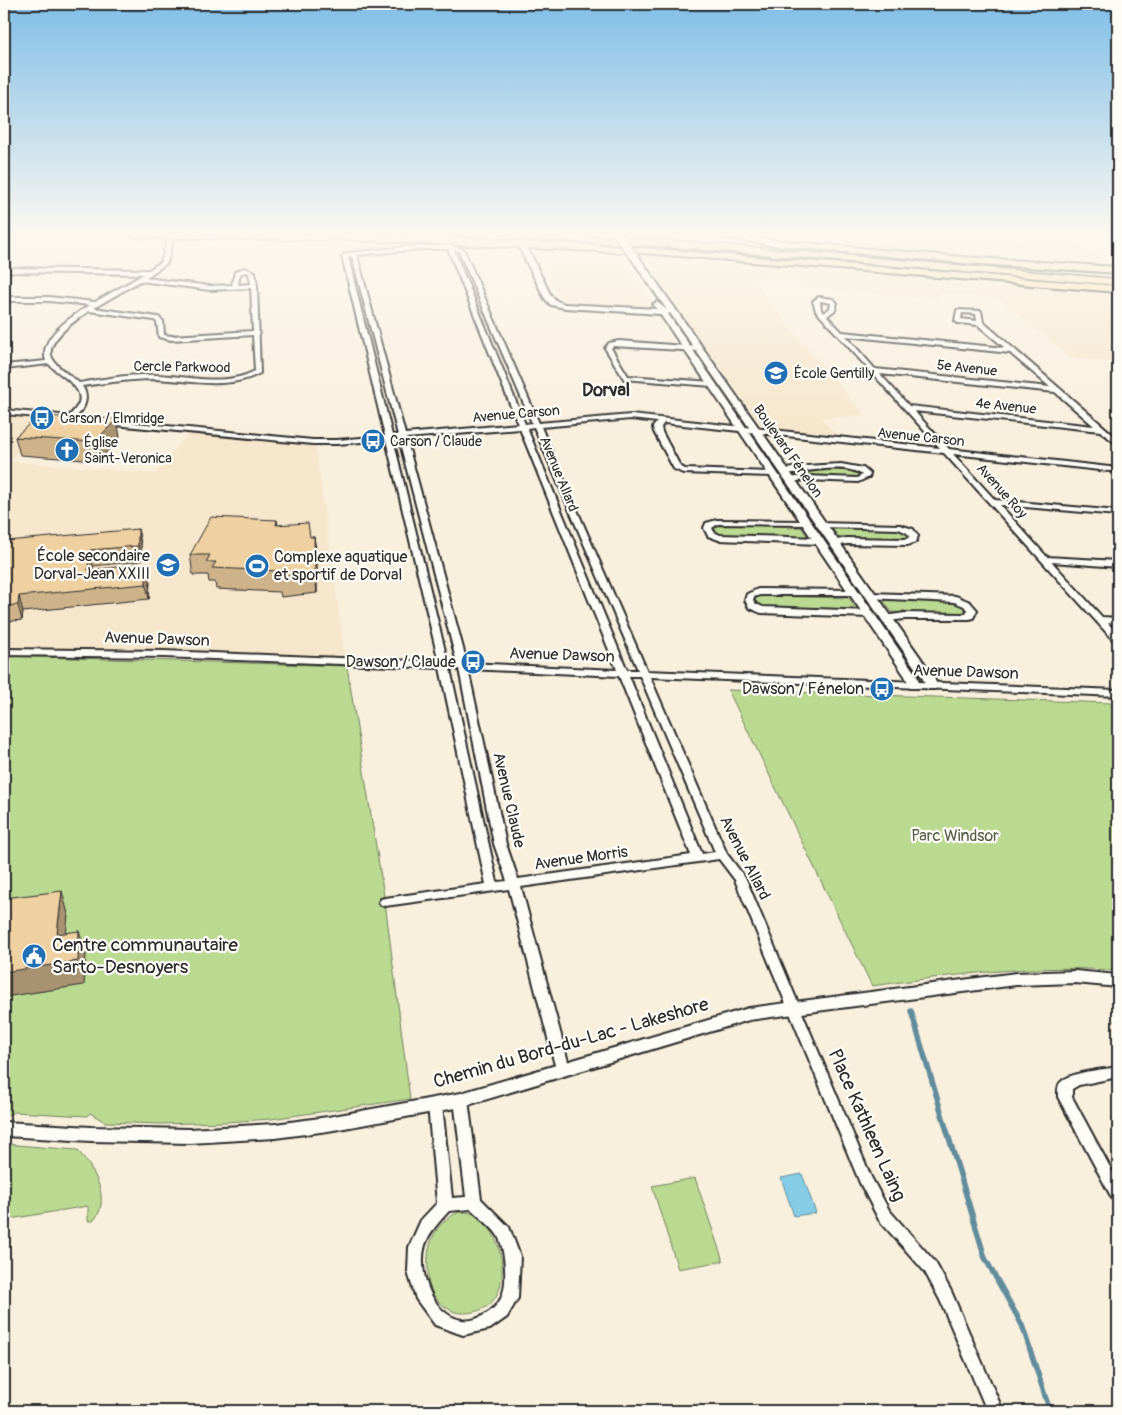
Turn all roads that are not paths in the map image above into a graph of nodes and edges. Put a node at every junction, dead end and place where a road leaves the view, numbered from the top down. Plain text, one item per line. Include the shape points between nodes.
1 (69, 301) edge
2 (103, 301) edge
3 (255, 301) edge
4 (356, 301) edge
5 (366, 301) edge
6 (471, 301) edge
7 (483, 301) edge
8 (552, 301) edge
9 (655, 301) edge
10 (664, 301) edge
11 (98, 304) junction
12 (90, 309) junction
13 (662, 312) junction
14 (672, 312) junction
15 (824, 316) dead end
16 (980, 323) dead end
17 (256, 333) junction
18 (841, 334) junction
19 (687, 348) junction
20 (698, 348) junction
21 (1013, 351) junction
22 (506, 354) junction
23 (494, 355) junction
24 (382, 360) junction
25 (370, 361) junction
26 (50, 362) junction
27 (4, 366) edge
28 (874, 372) junction
29 (712, 384) junction
30 (77, 385) junction
31 (1058, 390) junction
32 (908, 408) junction
33 (4, 412) edge
34 (71, 418) junction
35 (84, 420) edge
36 (662, 420) junction
37 (93, 421) edge
38 (536, 425) junction
39 (524, 426) junction
40 (742, 429) junction
41 (1102, 429) junction
42 (756, 431) junction
43 (402, 436) junction
44 (388, 437) junction
45 (1118, 443) edge
46 (948, 452) junction
47 (1118, 470) edge
48 (773, 474) junction
49 (788, 476) junction
50 (993, 502) junction
51 (1118, 513) edge
52 (806, 522) junction
53 (821, 525) junction
54 (582, 531) junction
55 (566, 532) junction
56 (429, 538) junction
57 (413, 539) junction
58 (819, 541) junction
59 (835, 543) junction
60 (1045, 559) junction
61 (1118, 564) edge
62 (855, 593) junction
63 (872, 596) junction
64 (869, 614) junction
65 (887, 618) junction
66 (1100, 620) junction
67 (1118, 621) edge
68 (1118, 640) edge
69 (4, 652) edge
70 (444, 665) junction
71 (462, 665) junction
72 (623, 672) junction
73 (644, 673) junction
74 (914, 685) junction
75 (931, 686) junction
76 (1118, 694) edge
77 (722, 855) junction
78 (698, 858) junction
79 (514, 884) junction
80 (492, 887) junction
81 (385, 902) dead end
82 (1118, 980) edge
83 (794, 1007) junction
84 (563, 1069) junction
85 (1118, 1072) edge
86 (461, 1100) junction
87 (435, 1105) junction
88 (4, 1129) edge
89 (1118, 1196) edge
90 (474, 1202) junction
91 (445, 1205) junction
92 (995, 1411) edge

1 - 11 street
2 - 11 street
3 - 17 street, Cercle Parkwood
4 - 25 street, Avenue Claude
5 - 24 street, Avenue Claude
6 - 23 street, Avenue Allard
7 - 22 street, Avenue Allard
8 - 13 street via 565,306
9 - 13 street, Boulevard Fénelon
10 - 14 street, Boulevard Fénelon, bridge
11 - 12 street
12 - 17 street via 156,318 160,321 161,336 171,338
12 - 26 street via 69,323 50,344 47,352
13 - 14 street
13 - 19 street, Boulevard Fénelon
14 - 20 street, Boulevard Fénelon
15 - 18 street, Avenue Roy
16 - 21 street
17 - 30 street, Cercle Parkwood via 258,372 243,380 115,379
18 - 21 street
18 - 28 street, Avenue Roy
19 - 20 street
19 - 29 street, Boulevard Fénelon
19 - 29 street via 616,343 608,348 626,378
20 - 42 street, Boulevard Fénelon
21 - 31 street
22 - 23 street
22 - 38 street, Avenue Allard
23 - 39 street, Avenue Allard
24 - 25 street
24 - 43 street, Avenue Claude
25 - 44 street, Avenue Claude
26 - 27 street
26 - 30 street
28 - 31 street, 5e Avenue
28 - 32 street, Avenue Roy
29 - 40 street, Boulevard Fénelon
30 - 34 street via 83,400
31 - 41 street
32 - 41 street, 4e Avenue
32 - 46 street, Avenue Roy
33 - 34 street
34 - 35 street
36 - 38 street, Avenue Carson via 623,417
36 - 40 street, Avenue Carson
36 - 48 street via 658,432 683,471
37 - 44 street, Avenue Carson via 314,442
38 - 39 street, Avenue Carson
38 - 54 street, Avenue Allard
39 - 43 street, Avenue Carson
39 - 55 street, Avenue Allard
40 - 42 street, Avenue Carson
40 - 48 street, Boulevard Fénelon
41 - 45 street
42 - 46 street, Avenue Carson
42 - 49 street, Boulevard Fénelon
43 - 44 street, Avenue Carson
43 - 56 street, Avenue Claude
44 - 57 street, Avenue Claude
46 - 47 street, Avenue Carson
46 - 50 street, Avenue Roy
48 - 52 street, Boulevard Fénelon
49 - 49 street via 858,480 866,474 862,469 849,466
49 - 53 street, Boulevard Fénelon
50 - 51 street
50 - 60 street, Avenue Roy
52 - 58 street, Boulevard Fénelon
52 - 58 street via 717,522 708,528 711,534 724,537
53 - 59 street, Boulevard Fénelon
53 - 59 street via 900,527 914,536 908,542
54 - 55 street, Avenue Allard
54 - 73 street, Avenue Allard
55 - 72 street, Avenue Allard
56 - 57 street
56 - 71 street, Avenue Claude
57 - 70 street, Avenue Claude
58 - 62 street, Boulevard Fénelon
59 - 63 street, Boulevard Fénelon
60 - 61 street
60 - 66 street, Avenue Roy
62 - 64 street, Boulevard Fénelon
62 - 64 street via 758,592 748,600 752,606 762,610
63 - 65 street, Boulevard Fénelon
63 - 65 street via 956,600 972,610 970,616 961,617
64 - 74 street, Boulevard Fénelon
65 - 75 street, Boulevard Fénelon
66 - 67 street
66 - 68 street, Avenue Roy
69 - 70 street, Avenue Dawson
70 - 71 street, Avenue Dawson
70 - 80 street, Avenue Claude
71 - 72 street, Avenue Dawson
71 - 79 street, Avenue Claude via 500,844
72 - 73 street, Avenue Dawson
72 - 78 street, Avenue Allard
73 - 74 street, Avenue Dawson
73 - 77 street, Avenue Allard
74 - 75 street, Avenue Dawson
75 - 76 street, Avenue Dawson
77 - 78 street, Avenue Morris
77 - 83 street, Avenue Allard via 740,879
78 - 79 street, Avenue Morris
79 - 80 street, Avenue Morris
79 - 84 street, Avenue Claude
80 - 81 street, Avenue Morris
82 - 83 street, Chemin du Bord-du-Lac - Lakeshore via 1075,977 1016,979
83 - 84 street, Chemin du Bord-du-Lac - Lakeshore via 749,1014
83 - 92 street, Place Kathleen Laing via 873,1198 930,1267 946,1296
84 - 86 street, Chemin du Bord-du-Lac - Lakeshore
85 - 89 street via 1076,1080 1065,1086 1065,1097
86 - 87 street, Chemin du Bord-du-Lac - Lakeshore
86 - 90 street
87 - 88 street, Chemin du Bord-du-Lac - Lakeshore via 328,1124 233,1134 146,1136
87 - 91 street
90 - 91 street
90 - 91 street via 504,1232 512,1256 512,1279 510,1298 501,1312 484,1324 463,1328 441,1320 424,1300 416,1272 417,1247 426,1225

